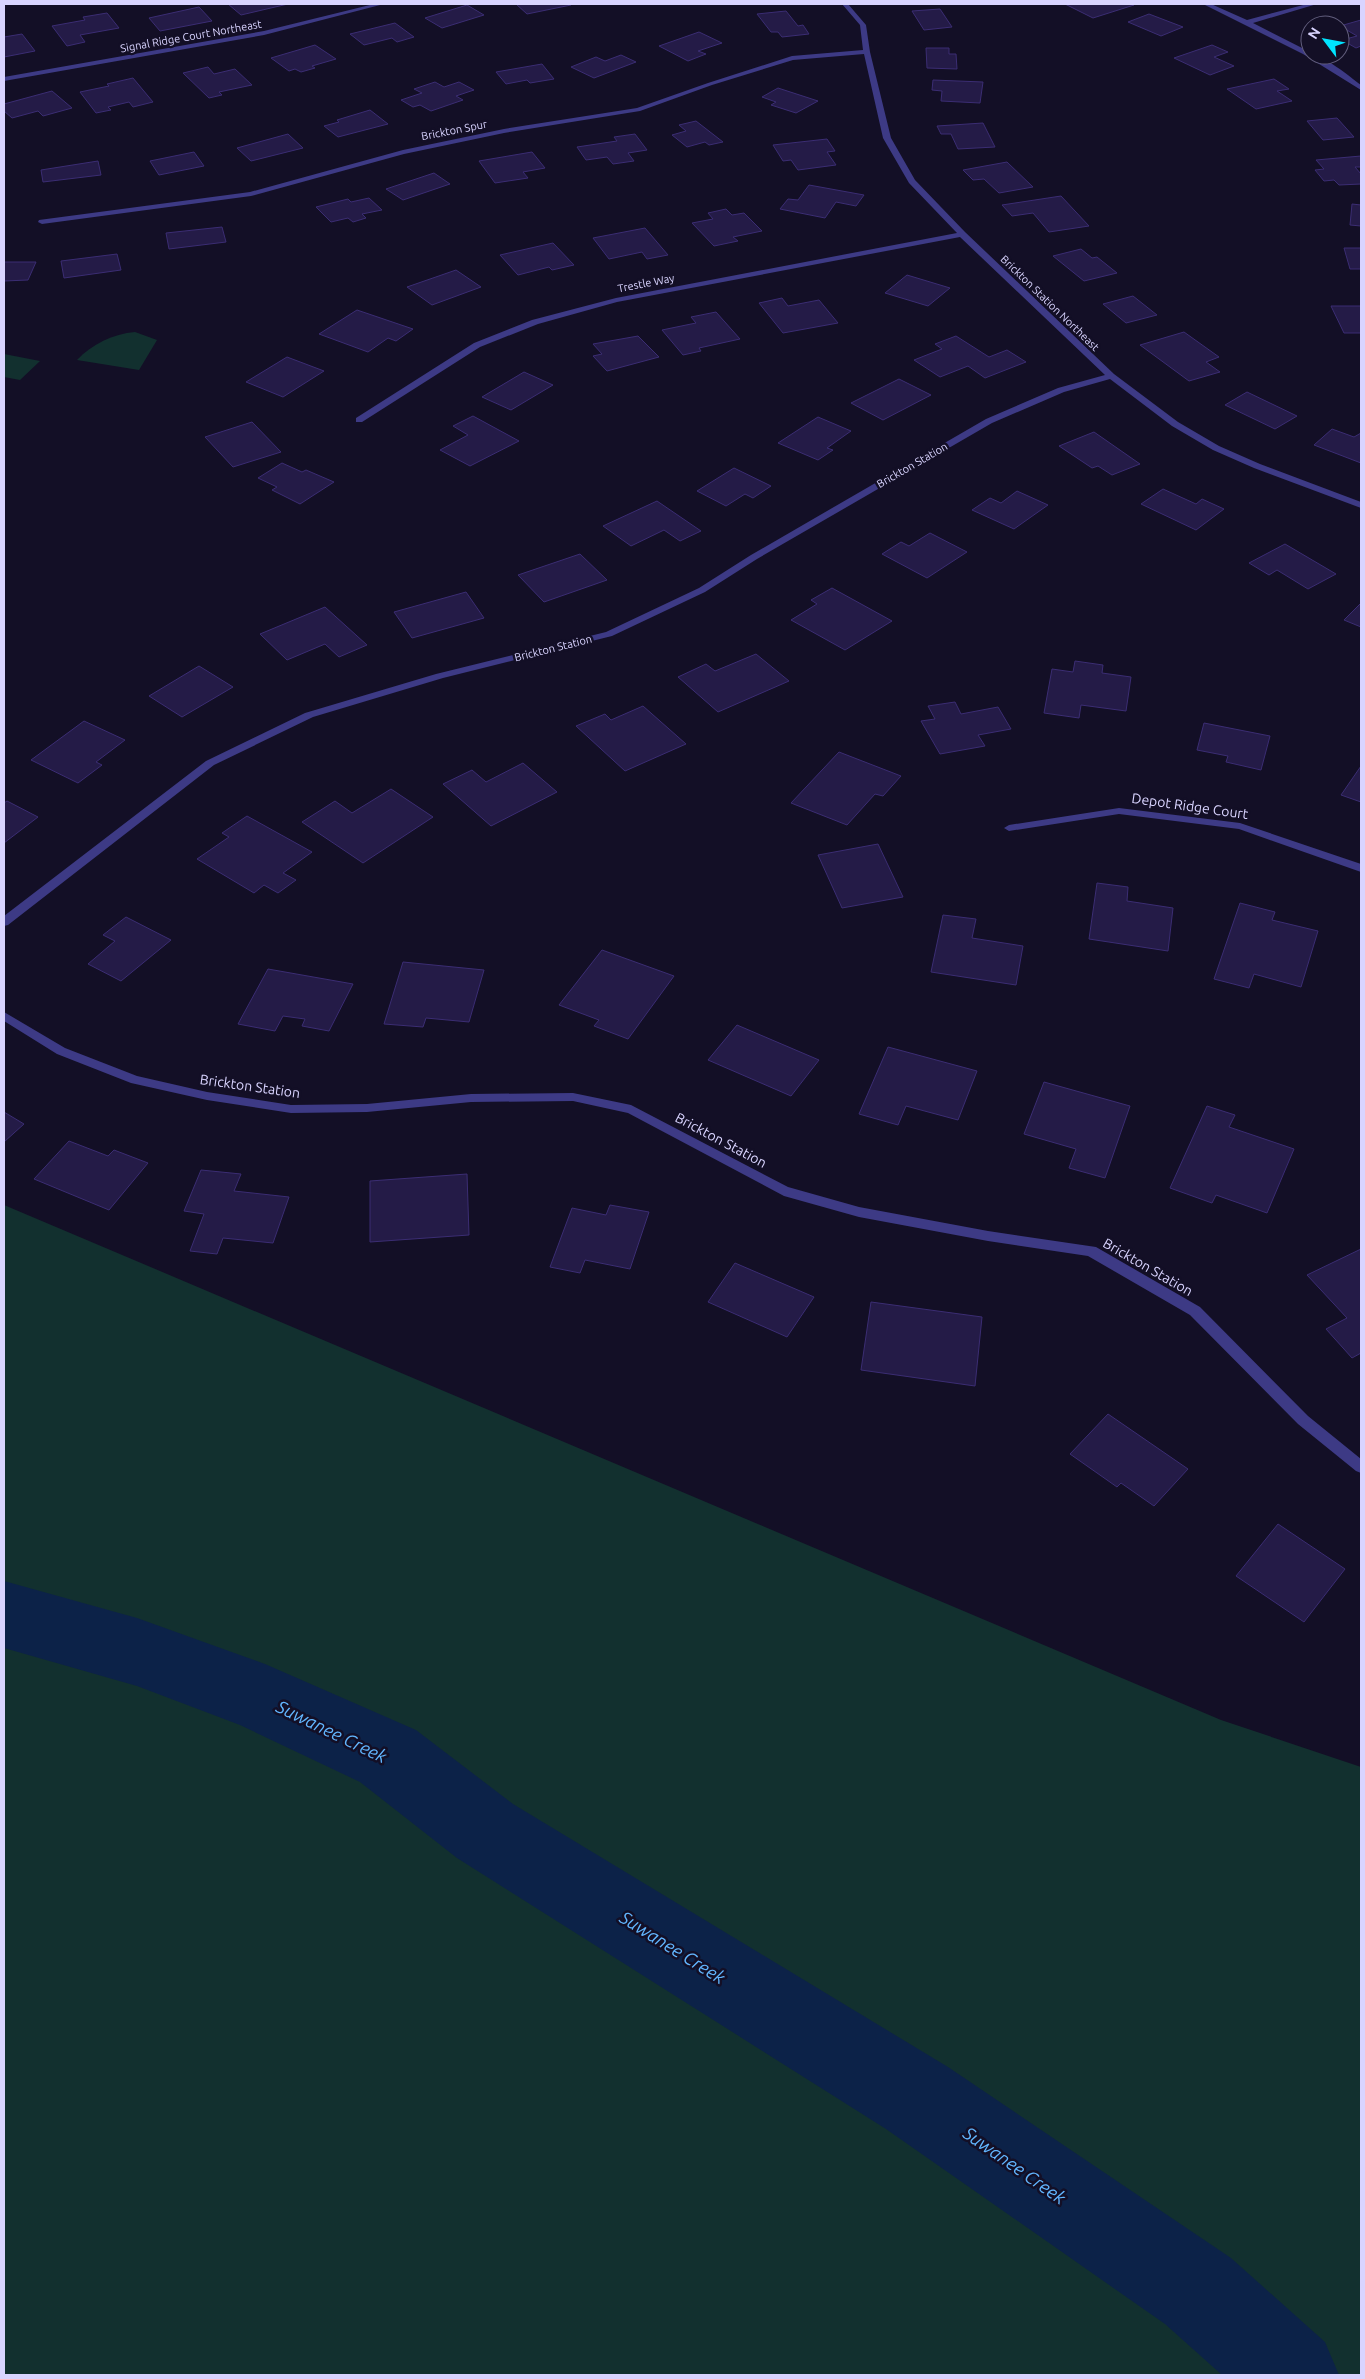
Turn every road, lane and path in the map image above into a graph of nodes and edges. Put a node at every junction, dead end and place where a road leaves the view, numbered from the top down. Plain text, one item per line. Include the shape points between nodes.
1 (381, 4) edge
2 (844, 4) edge
3 (1206, 4) edge
4 (1314, 4) edge
5 (1247, 22) junction
6 (867, 52) junction
7 (4, 79) edge
8 (1361, 88) edge
9 (42, 222) dead end
10 (962, 234) junction
11 (1111, 376) junction
12 (358, 420) dead end
13 (1361, 505) edge
14 (1009, 828) dead end
15 (1361, 868) edge
16 (4, 922) edge
17 (4, 1016) edge
18 (1361, 1467) edge

1 - 7 street, Signal Ridge Court Northeast via 264,33
2 - 6 street, Brickton Station Northeast via 863,25
3 - 5 street
4 - 5 street
5 - 8 street via 1341,73
6 - 9 street, Brickton Spur via 792,58 638,110 504,131 403,152 251,194
6 - 10 street, Brickton Station Northeast via 887,138 912,181
10 - 11 street, Brickton Station Northeast
10 - 12 street, Trestle Way via 616,300 535,322 477,345
11 - 13 street, Brickton Station Northeast via 1175,424 1216,448
11 - 16 street, Brickton Station via 1061,390 989,421 702,590 609,634 440,676 309,715 210,763
14 - 15 street, Depot Ridge Court via 1120,811 1240,826
17 - 18 street, Brickton Station via 61,1051 135,1080 207,1096 291,1108 367,1108 471,1098 572,1097 631,1109 784,1191 859,1212 1091,1251 1195,1311 1303,1420

